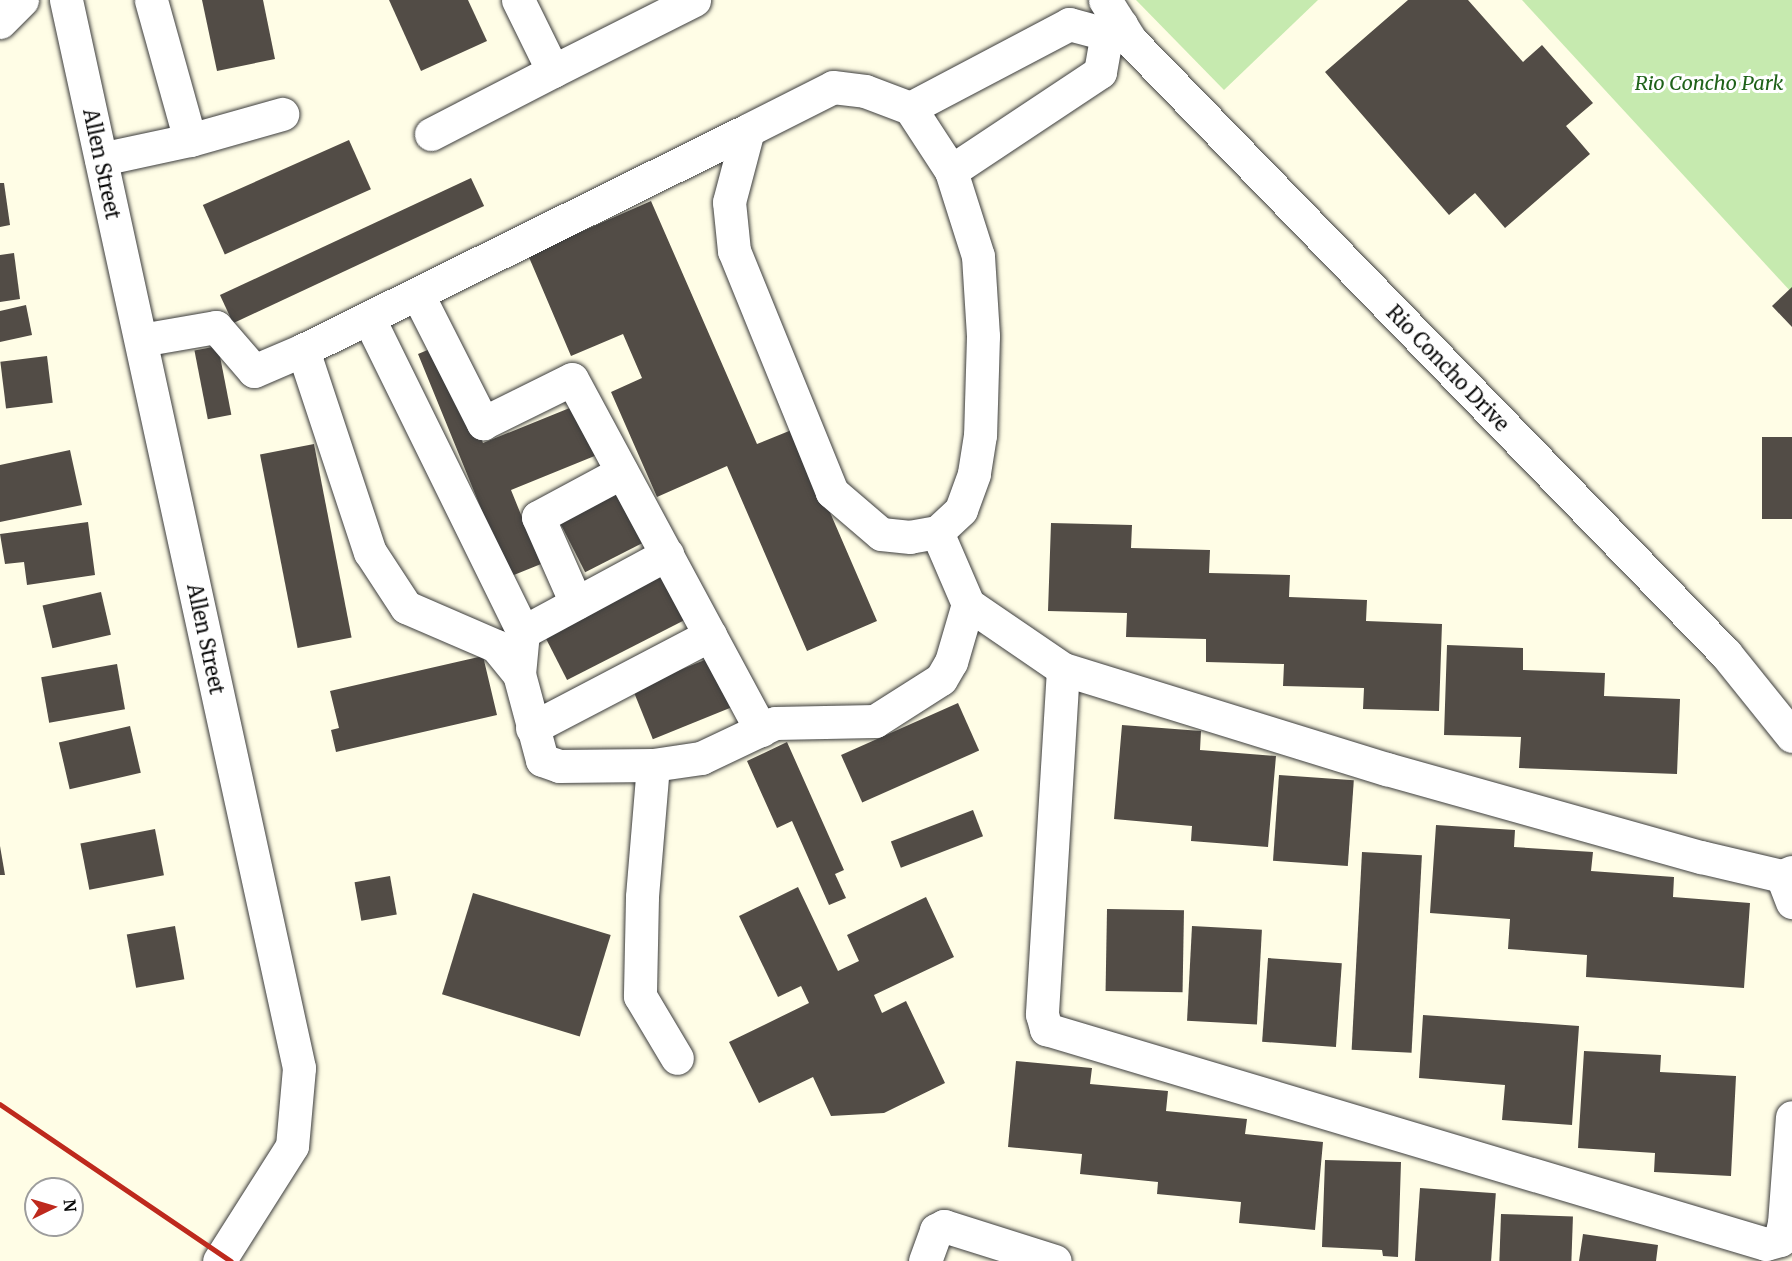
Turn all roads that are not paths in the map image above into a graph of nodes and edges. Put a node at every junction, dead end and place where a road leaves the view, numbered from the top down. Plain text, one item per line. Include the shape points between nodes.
1 (22, 0) edge
2 (66, 0) edge
3 (151, 0) edge
4 (518, 0) edge
5 (693, 0) edge
6 (1111, 20) edge
7 (0, 22) edge
8 (553, 71) junction
9 (910, 108) junction
10 (282, 114) dead end
11 (748, 130) junction
12 (431, 134) dead end
13 (190, 140) junction
14 (101, 159) junction
15 (951, 171) junction
16 (418, 295) junction
17 (369, 319) junction
18 (141, 340) junction
19 (303, 350) junction
20 (622, 472) junction
21 (937, 532) junction
22 (667, 554) junction
23 (576, 603) junction
24 (968, 604) junction
25 (523, 632) junction
26 (710, 635) junction
27 (1063, 669) junction
28 (519, 674) junction
29 (532, 728) junction
30 (761, 730) junction
31 (1792, 736) edge
32 (653, 765) junction
33 (1789, 883) edge
34 (677, 1058) dead end
35 (1792, 1117) edge
36 (219, 1261) edge
37 (925, 1261) edge
38 (1055, 1261) edge

1 - 7 street
2 - 14 street, Allen Street
3 - 13 street
4 - 8 street
5 - 8 street
6 - 9 street via 1069,24
6 - 15 street via 1100,72
6 - 31 street, Rio Concho Drive via 1726,654
8 - 12 street
9 - 11 street via 865,91 833,87
9 - 15 street
10 - 13 street
11 - 16 street
11 - 21 street via 729,202 734,251 832,492 881,534 910,537
13 - 14 street
14 - 18 street, Allen Street
15 - 21 street via 978,256 983,336 980,435 974,474 961,510
16 - 17 street
16 - 20 street via 483,423 572,379
17 - 19 street
17 - 25 street
18 - 19 street via 216,327 254,370
18 - 36 street, Allen Street via 299,1068 292,1146
19 - 28 street via 370,552 406,607 496,646
20 - 22 street
20 - 23 street via 538,517
21 - 24 street
22 - 23 street
22 - 26 street
23 - 25 street
24 - 27 street
24 - 30 street via 951,662 941,679 875,721 775,723
25 - 28 street
26 - 29 street
26 - 30 street
27 - 33 street via 1387,769
27 - 35 street via 1042,1014 1046,1029 1766,1244 1780,1240 1784,1223
28 - 29 street
29 - 32 street via 542,760 559,766
30 - 32 street via 700,758
32 - 34 street via 642,897 640,996
37 - 38 street via 936,1230 944,1226

